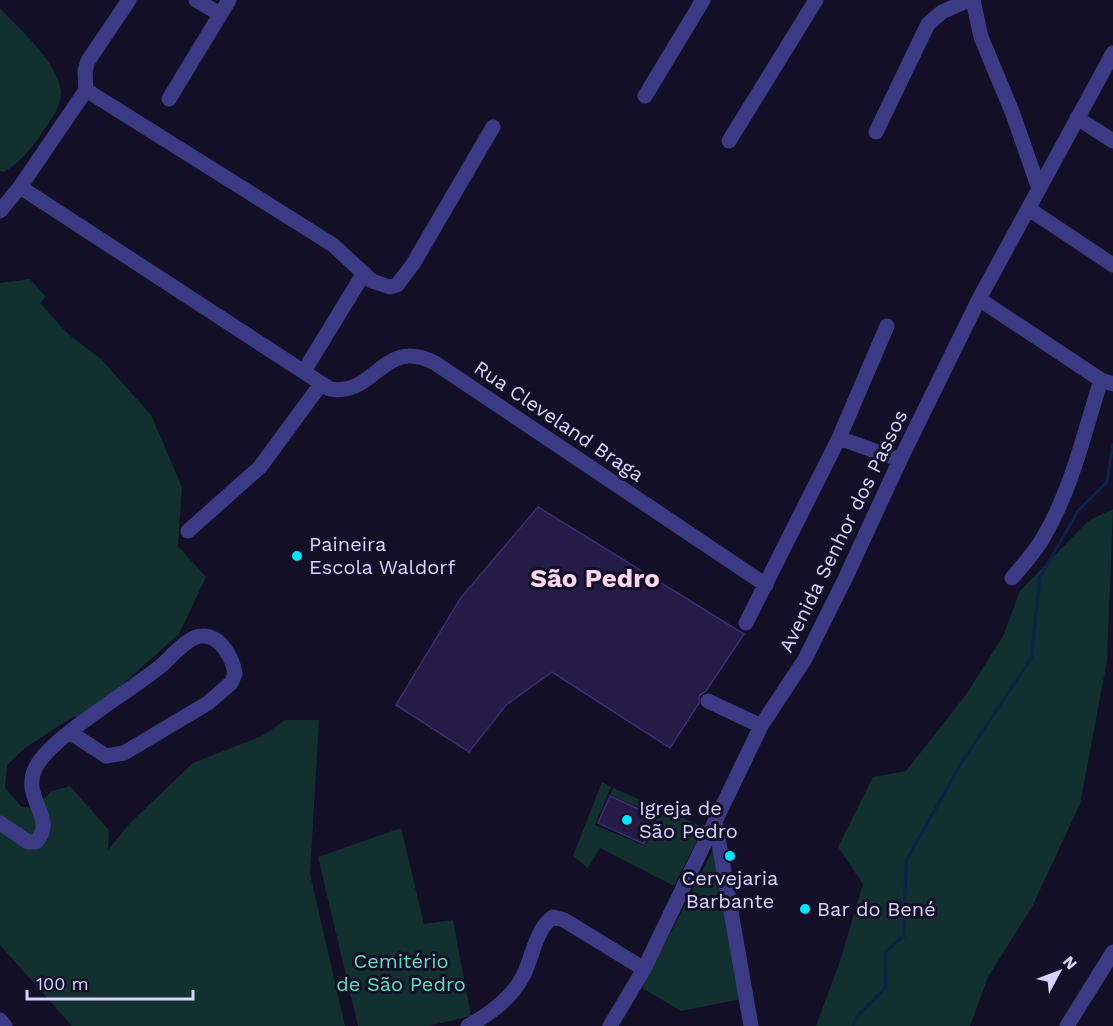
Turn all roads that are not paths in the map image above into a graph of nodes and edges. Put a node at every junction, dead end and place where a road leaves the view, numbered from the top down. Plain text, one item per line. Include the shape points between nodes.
1 (129, 0) edge
2 (196, 0) edge
3 (229, 0) edge
4 (704, 0) edge
5 (816, 0) edge
6 (971, 0) edge
7 (220, 14) junction
8 (1113, 53) edge
9 (86, 90) junction
10 (645, 96) dead end
11 (169, 99) dead end
12 (1077, 118) junction
13 (493, 127) dead end
14 (876, 132) dead end
15 (729, 141) dead end
16 (1113, 141) edge
17 (20, 187) junction
18 (1039, 189) junction
19 (1029, 209) junction
20 (0, 212) edge
21 (1113, 265) edge
22 (364, 273) junction
23 (979, 299) junction
24 (887, 326) dead end
25 (304, 371) junction
26 (1107, 382) edge
27 (321, 384) junction
28 (839, 438) junction
29 (900, 460) junction
30 (188, 531) dead end
31 (1012, 578) dead end
32 (766, 585) junction
33 (746, 624) dead end
34 (708, 701) dead end
35 (761, 726) junction
36 (71, 733) junction
37 (715, 820) junction
38 (0, 824) edge
39 (1113, 952) edge
40 (644, 969) junction
41 (0, 1020) edge
42 (5, 1026) edge
43 (468, 1026) edge
44 (610, 1026) edge
45 (751, 1026) edge
46 (1067, 1026) edge

1 - 9 street via 88,61
2 - 7 street
3 - 7 street
4 - 10 street
5 - 15 street
6 - 14 street via 942,12 928,24
6 - 18 street via 981,37 1014,114
7 - 11 street
8 - 12 street, Avenida Senhor dos Passos
9 - 17 street
9 - 22 street via 333,245
12 - 16 street
12 - 18 street, Avenida Senhor dos Passos
13 - 22 street via 404,277 390,287
17 - 20 street
17 - 25 street
18 - 19 street, Avenida Senhor dos Passos
19 - 21 street
19 - 23 street, Avenida Senhor dos Passos
22 - 25 street
23 - 26 street
23 - 29 street, Avenida Senhor dos Passos
24 - 28 street
25 - 27 street
26 - 31 street via 1064,496 1042,540
27 - 30 street via 260,467
27 - 32 street, Rua Cleveland Braga via 340,391 363,381 398,357 423,357
28 - 29 street
28 - 32 street
29 - 35 street, Avenida Senhor dos Passos via 805,659
32 - 33 street
34 - 35 street
35 - 37 street, Avenida Senhor dos Passos
36 - 36 street via 199,636 214,639 230,655 235,674 223,692 124,753 106,756
36 - 38 street via 47,752 32,775 30,788 43,819 39,839 28,842
37 - 40 street, Avenida Senhor dos Passos
37 - 45 street
39 - 46 street
40 - 43 street via 553,917 545,925 513,991 499,1006
40 - 44 street, Avenida Senhor dos Passos
41 - 42 street

